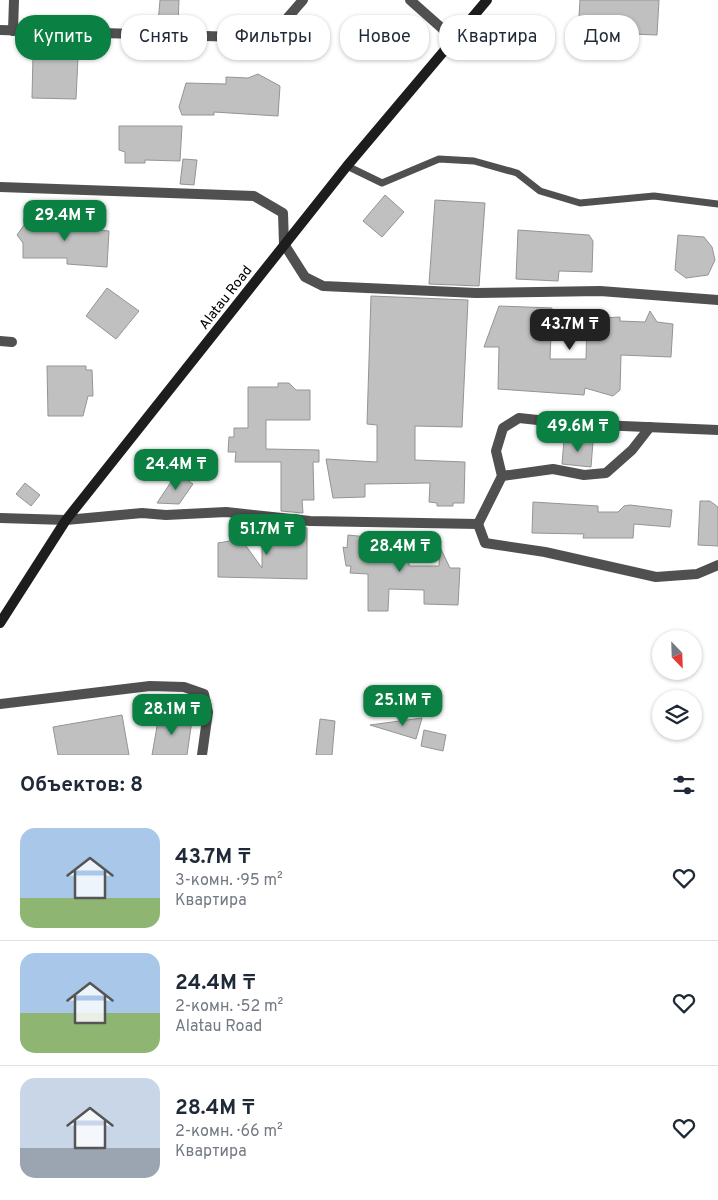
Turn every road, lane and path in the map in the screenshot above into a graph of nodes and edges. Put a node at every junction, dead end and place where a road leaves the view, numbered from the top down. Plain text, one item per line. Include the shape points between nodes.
1 (14, 0) edge
2 (303, 0) edge
3 (410, 0) edge
4 (487, 0) edge
5 (474, 15) edge
6 (439, 26) edge
7 (0, 30) edge
8 (13, 30) junction
9 (439, 57) edge
10 (347, 166) junction
11 (0, 187) edge
12 (718, 204) edge
13 (284, 244) junction
14 (718, 300) edge
15 (0, 341) edge
16 (12, 342) dead end
17 (650, 428) junction
18 (718, 430) edge
19 (502, 476) junction
20 (0, 518) edge
21 (66, 520) junction
22 (478, 524) junction
23 (718, 565) edge
24 (0, 623) edge
25 (0, 704) edge
26 (202, 755) edge

1 - 8 street
2 - 8 street via 270,38
3 - 6 street
4 - 5 main road, Alatau Road
7 - 8 street
9 - 10 main road, Alatau Road
10 - 12 lane via 382,183 439,159 474,162 517,173 540,191 580,203 654,196
10 - 13 main road, Alatau Road
11 - 13 street via 254,196 284,213
13 - 14 street via 305,277 323,286 476,293 600,291
13 - 21 main road, Alatau Road
15 - 16 street
17 - 18 street
17 - 19 street via 632,450 606,473 584,475 552,469
17 - 19 street via 519,418 503,428 496,451
19 - 22 street
20 - 21 street
21 - 22 street via 142,512 166,515 226,512 310,520
21 - 24 main road, Alatau Road
22 - 23 street via 485,543 656,577 697,574
25 - 26 street via 150,686 184,687 204,694 208,712

